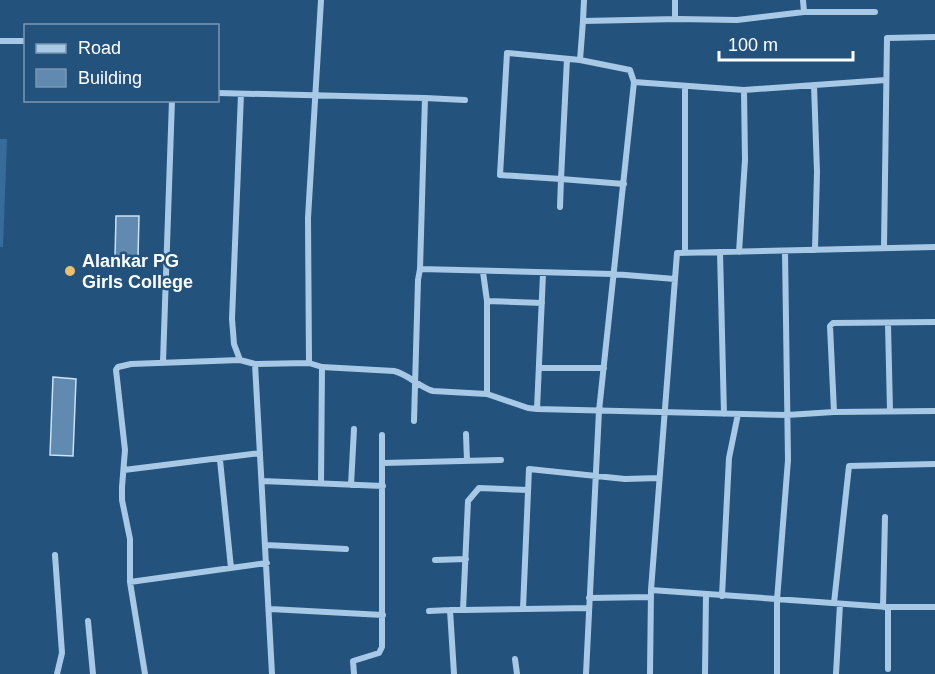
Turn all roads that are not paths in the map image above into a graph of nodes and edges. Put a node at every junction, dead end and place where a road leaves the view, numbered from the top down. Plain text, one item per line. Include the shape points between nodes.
1 (321, 0) edge
2 (584, 0) edge
3 (675, 0) edge
4 (803, 0) edge
5 (804, 12) junction
6 (875, 12) dead end
7 (675, 19) junction
8 (583, 21) junction
9 (935, 37) edge
10 (0, 41) edge
11 (24, 41) edge
12 (567, 59) junction
13 (580, 60) junction
14 (886, 80) junction
15 (634, 82) junction
16 (814, 85) junction
17 (685, 87) junction
18 (744, 90) junction
19 (219, 93) edge
20 (241, 94) junction
21 (315, 95) junction
22 (425, 98) junction
23 (465, 100) dead end
24 (172, 102) edge
25 (561, 179) junction
26 (624, 184) junction
27 (560, 207) dead end
28 (884, 247) junction
29 (935, 247) edge
30 (785, 250) junction
31 (815, 250) junction
32 (720, 252) junction
33 (739, 252) junction
34 (685, 253) junction
35 (420, 269) junction
36 (483, 272) junction
37 (543, 274) junction
38 (613, 274) junction
39 (675, 279) junction
40 (487, 301) junction
41 (542, 303) junction
42 (935, 322) edge
43 (888, 324) junction
44 (240, 360) junction
45 (163, 362) junction
46 (309, 363) junction
47 (255, 364) junction
48 (322, 367) junction
49 (539, 368) junction
50 (604, 368) junction
51 (414, 382) junction
52 (487, 394) junction
53 (537, 408) junction
54 (600, 411) junction
55 (890, 411) junction
56 (935, 411) edge
57 (665, 412) junction
58 (834, 412) junction
59 (724, 414) junction
60 (738, 414) junction
61 (787, 415) junction
62 (414, 421) dead end
63 (354, 429) dead end
64 (466, 434) dead end
65 (382, 435) dead end
66 (261, 453) junction
67 (220, 460) junction
68 (501, 460) dead end
69 (467, 461) junction
70 (383, 463) junction
71 (935, 464) edge
72 (124, 470) junction
73 (596, 475) junction
74 (659, 478) junction
75 (262, 481) junction
76 (321, 483) junction
77 (351, 485) junction
78 (383, 486) junction
79 (528, 490) junction
80 (885, 517) dead end
81 (266, 545) junction
82 (346, 549) dead end
83 (55, 555) dead end
84 (466, 559) junction
85 (435, 560) dead end
86 (267, 563) junction
87 (231, 568) junction
88 (130, 582) junction
89 (651, 594) junction
90 (706, 595) junction
91 (722, 596) junction
92 (589, 598) junction
93 (777, 600) junction
94 (837, 604) junction
95 (885, 607) junction
96 (935, 607) edge
97 (589, 608) junction
98 (270, 609) junction
99 (523, 609) junction
100 (450, 610) junction
101 (463, 610) junction
102 (429, 611) dead end
103 (383, 615) junction
104 (88, 621) dead end
105 (515, 659) dead end
106 (888, 669) dead end
107 (57, 674) edge
108 (93, 674) edge
109 (145, 674) edge
110 (272, 674) edge
111 (354, 674) edge
112 (454, 674) edge
113 (517, 674) edge
114 (586, 674) edge
115 (650, 674) edge
116 (705, 674) edge
117 (777, 674) edge
118 (836, 674) edge

1 - 21 street
2 - 8 street
3 - 7 street
4 - 5 street
5 - 6 street
5 - 7 street via 737,20
7 - 8 street
8 - 13 street
9 - 14 street via 886,38
10 - 11 street
12 - 13 street
12 - 25 street
12 - 25 street via 507,53 500,175
13 - 15 street via 630,70
14 - 16 street
14 - 28 street
15 - 17 street
15 - 26 street
16 - 18 street
16 - 31 street via 818,172
17 - 18 street
17 - 34 street
18 - 33 street via 745,160
19 - 20 street
20 - 21 street
20 - 44 street via 232,319
21 - 22 street
21 - 46 street via 308,218
22 - 23 street
22 - 35 street
24 - 45 street
25 - 26 street
25 - 27 street
26 - 38 street
28 - 29 street
28 - 31 street
30 - 31 street
30 - 33 street
30 - 61 street
32 - 33 street
32 - 34 street
32 - 59 street
34 - 39 street via 677,253
35 - 36 street
35 - 51 street
36 - 37 street
36 - 40 street
37 - 38 street
37 - 41 street
38 - 39 street
38 - 50 street
39 - 57 street
40 - 41 street
40 - 52 street
41 - 49 street
42 - 43 street
43 - 55 street
43 - 58 street via 830,326
44 - 45 street
44 - 47 street
45 - 72 street via 125,364 116,370
46 - 47 street
46 - 48 street
47 - 66 street
48 - 51 street via 394,371
48 - 76 street
49 - 50 street
49 - 53 street
50 - 54 street
51 - 52 street via 433,391
51 - 62 street
52 - 53 street
53 - 54 street
54 - 57 street
54 - 73 street
55 - 56 street
55 - 58 street
57 - 59 street
57 - 74 street
58 - 61 street
59 - 60 street
60 - 61 street
60 - 91 street via 729,458
61 - 93 street via 788,460
63 - 77 street
64 - 69 street
65 - 70 street
66 - 67 street
66 - 75 street
67 - 72 street
67 - 87 street
68 - 69 street
69 - 70 street
70 - 78 street
71 - 94 street via 849,466
72 - 88 street
73 - 74 street
73 - 79 street via 529,469
73 - 92 street
74 - 89 street
75 - 76 street
75 - 81 street
76 - 77 street
77 - 78 street
78 - 103 street
79 - 84 street via 479,488 468,501
79 - 99 street
80 - 95 street
81 - 82 street
81 - 86 street
83 - 107 street via 62,652
84 - 85 street
84 - 101 street
86 - 87 street
86 - 98 street
87 - 88 street
88 - 109 street
89 - 90 street
89 - 92 street
89 - 115 street
90 - 91 street
90 - 116 street
91 - 93 street
92 - 97 street
93 - 94 street
93 - 117 street
94 - 95 street
94 - 118 street
95 - 96 street
95 - 106 street
97 - 99 street
97 - 114 street
98 - 103 street
98 - 110 street
99 - 101 street
100 - 101 street
100 - 102 street
100 - 112 street
103 - 111 street via 379,653 353,661
104 - 108 street
105 - 113 street

